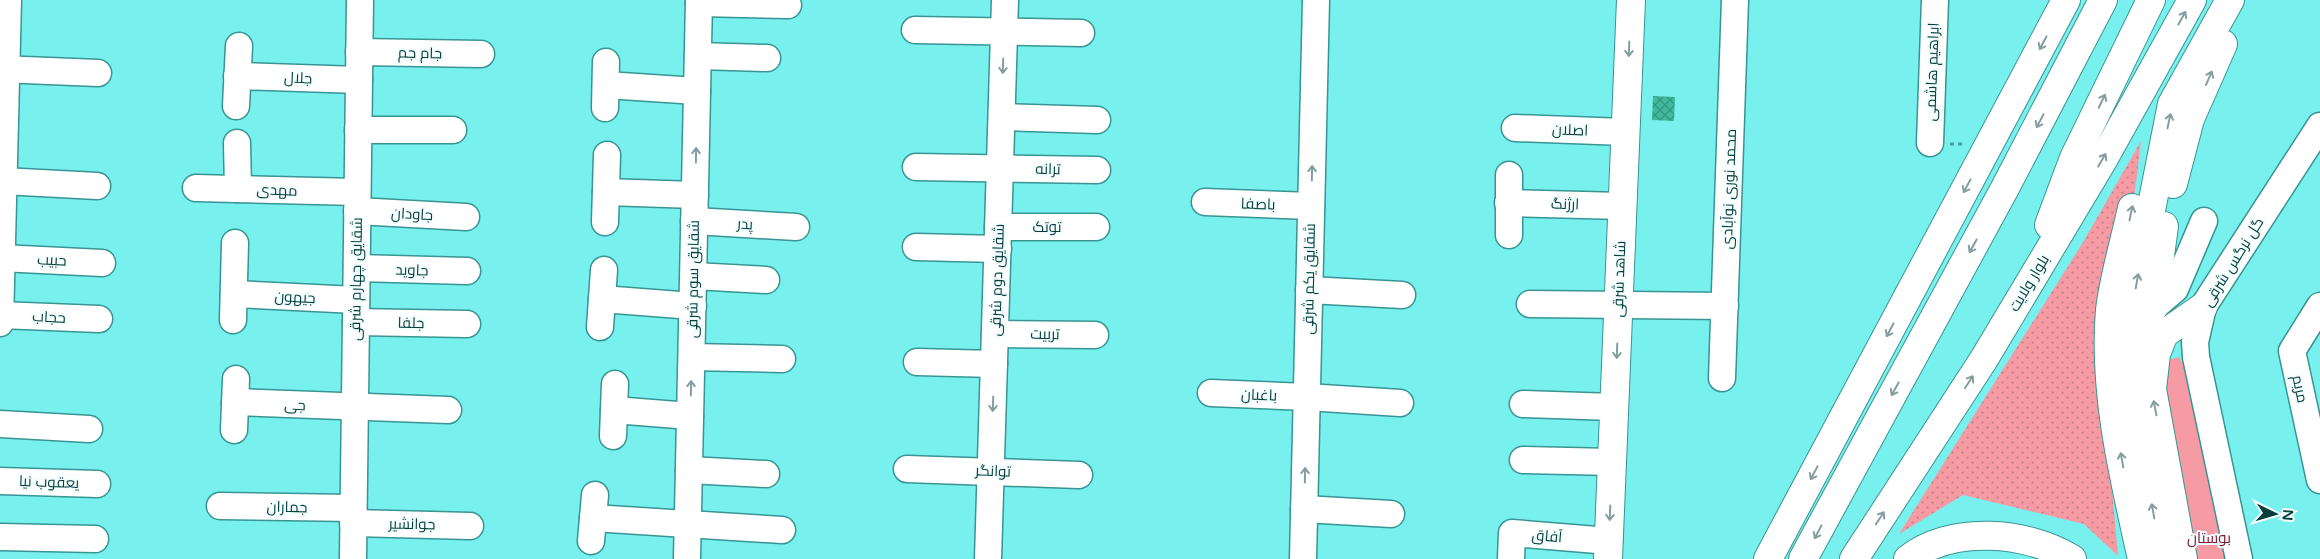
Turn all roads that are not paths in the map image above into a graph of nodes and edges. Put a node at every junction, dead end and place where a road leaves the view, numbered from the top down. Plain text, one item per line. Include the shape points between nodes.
1 (8, 0) edge
2 (360, 0) edge
3 (1005, 0) edge
4 (1316, 0) edge
5 (1631, 0) edge
6 (1736, 0) edge
7 (1935, 0) edge
8 (2066, 0) edge
9 (2103, 0) edge
10 (2150, 0) edge
11 (2192, 0) edge
12 (2230, 0) edge
13 (2238, 0) edge
14 (699, 2) edge
15 (788, 5) dead end
16 (915, 30) dead end
17 (1004, 32) junction
18 (1081, 34) dead end
19 (239, 46) dead end
20 (359, 52) junction
21 (481, 54) dead end
22 (698, 56) junction
23 (767, 58) dead end
24 (2156, 64) junction
25 (3, 69) edge
26 (98, 73) dead end
27 (237, 76) junction
28 (359, 80) junction
29 (606, 85) dead end
30 (697, 91) junction
31 (236, 106) dead end
32 (1002, 117) junction
33 (1097, 120) dead end
34 (2320, 126) edge
35 (1515, 128) dead end
36 (358, 130) junction
37 (453, 130) dead end
38 (1625, 132) junction
39 (1930, 143) road end
40 (237, 144) dead end
41 (607, 155) dead end
42 (916, 167) dead end
43 (1000, 169) junction
44 (1097, 170) dead end
45 (1509, 175) dead end
46 (3, 181) junction
47 (97, 186) dead end
48 (196, 188) dead end
49 (238, 189) junction
50 (606, 192) junction
51 (357, 201) junction
52 (1204, 202) dead end
53 (1508, 202) junction
54 (1311, 206) junction
55 (1622, 206) junction
56 (695, 208) junction
57 (466, 217) dead end
58 (2204, 221) dead end
59 (605, 222) dead end
60 (1, 224) edge
61 (796, 227) dead end
62 (1096, 227) dead end
63 (1509, 235) dead end
64 (998, 238) junction
65 (235, 243) dead end
66 (916, 247) dead end
67 (2, 258) junction
68 (102, 263) dead end
69 (357, 268) junction
70 (604, 270) dead end
71 (467, 271) dead end
72 (694, 276) junction
73 (766, 280) dead end
74 (1309, 290) junction
75 (2023, 292) junction
76 (234, 294) junction
77 (1402, 295) dead end
78 (602, 299) junction
79 (1530, 304) dead end
80 (693, 306) junction
81 (1618, 306) junction
82 (1725, 306) junction
83 (2203, 307) junction
84 (2153, 308) junction
85 (356, 311) junction
86 (0, 315) edge
87 (99, 319) dead end
88 (2316, 319) edge
89 (233, 320) dead end
90 (0, 323) edge
91 (467, 324) dead end
92 (600, 327) dead end
93 (995, 334) junction
94 (1095, 335) dead end
95 (2133, 341) junction
96 (692, 357) junction
97 (782, 359) dead end
98 (917, 362) dead end
99 (994, 364) junction
100 (1722, 378) dead end
101 (1211, 393) dead end
102 (1307, 397) junction
103 (1400, 404) dead end
104 (1523, 404) dead end
105 (355, 407) junction
106 (1614, 407) junction
107 (448, 410) dead end
108 (690, 416) junction
109 (2314, 421) edge
110 (0, 424) edge
111 (89, 429) dead end
112 (234, 430) dead end
113 (613, 436) dead end
114 (1523, 460) dead end
115 (1612, 462) junction
116 (908, 469) dead end
117 (689, 470) junction
118 (991, 471) junction
119 (766, 474) dead end
120 (1079, 475) dead end
121 (2320, 480) edge
122 (0, 481) edge
123 (98, 484) dead end
124 (220, 506) dead end
125 (1304, 509) junction
126 (1391, 514) dead end
127 (354, 516) junction
128 (593, 518) dead end
129 (688, 524) junction
130 (470, 526) dead end
131 (782, 530) dead end
132 (0, 537) edge
133 (95, 539) dead end
134 (1608, 550) edge
135 (353, 559) edge
136 (688, 559) edge
137 (988, 559) edge
138 (1303, 559) edge
139 (1510, 559) edge
140 (1768, 559) edge
141 (1803, 559) edge
142 (1854, 559) edge
143 (1908, 559) edge
144 (2072, 559) edge
145 (2142, 559) edge
146 (2161, 559) edge
147 (2183, 559) edge
148 (2239, 559) edge

1 - 25 street
2 - 20 street, شقایق چهارم شرقی
3 - 17 street, شقایق دوم شرقی
54 -> 4 street, شقایق یکم شرقی
5 -> 38 main road, شاهد شرقی
6 - 82 street, محمد نوری نوآبادی
7 - 39 street, ابراهیم هاشمی
8 -> 140 main road
9 -> 141 main road via 2005,188
75 -> 10 main road via 2074,158
24 -> 11 main road, بلوار ولایت
95 -> 12 main road via 2134,296 2172,104
84 -> 13 main road via 2165,218 2190,119 2219,56
14 - 15 street
14 - 22 street, شقایق سوم شرقی
16 - 17 street
17 - 18 street
17 -> 32 street, شقایق دوم شرقی
19 - 27 street
20 - 21 street, جام جم
20 - 28 street, شقایق چهارم شرقی
22 - 23 street
22 - 30 street, شقایق سوم شرقی
75 -> 24 main road, بلوار ولایت
145 -> 24 main road via 2110,389 2110,309 2148,131
25 - 26 street
25 - 46 street
27 - 28 street, جلال
27 - 31 street
28 - 36 street, شقایق چهارم شرقی
29 - 30 street
56 -> 30 street, شقایق سوم شرقی
32 - 33 street
32 - 43 street, شقایق دوم شرقی
34 - 83 street, گل نرگس شرقی
35 - 38 street, اصلان
36 - 37 street
36 - 51 street, شقایق چهارم شرقی
38 - 55 main road, شاهد شرقی
40 - 49 street
41 - 50 street
42 - 43 street, ترانه
43 - 44 street, ترانه
43 - 64 street, شقایق دوم شرقی
45 - 53 street
46 - 47 street
46 - 60 street
48 - 49 street, مهدی
49 - 51 street, مهدی
50 - 56 street, پدر
50 - 59 street
51 - 57 street, جاودان
51 - 69 street, شقایق چهارم شرقی
52 - 54 street, باصفا
53 - 55 street, ارژنگ
53 - 63 street
54 - 74 street, شقایق یکم شرقی
55 - 81 main road, شاهد شرقی
56 - 61 street, پدر
56 - 72 street, شقایق سوم شرقی
58 - 84 street via 2176,290
60 - 67 street
62 - 64 street, توتک
64 - 66 street, توتک
64 - 93 street, شقایق دوم شرقی
65 - 76 street
67 - 68 street, حبیب
67 - 86 street
69 - 71 street, جاوید
69 - 85 street, شقایق چهارم شرقی
70 - 78 street
72 - 73 street
72 - 80 street, شقایق سوم شرقی
74 - 77 street
74 - 102 street, شقایق یکم شرقی
142 -> 75 main road, بلوار ولایت via 1984,359
76 - 85 street, جیهون
76 - 89 street
78 - 80 street
78 - 92 street
79 - 81 street
80 - 96 street, شقایق سوم شرقی
81 - 82 street
81 -> 106 main road, شاهد شرقی
82 - 100 street, محمد نوری نوآبادی
147 -> 83 main road via 2152,389 2156,354 2164,334
83 - 148 street, گل نرگس شرقی via 2195,342 2196,357
84 - 95 main road
85 - 91 street, جلفا
85 - 105 street, شقایق چهارم شرقی
86 - 87 street, حجاب
86 - 90 street
88 - 109 street, مریم via 2292,351
93 - 94 street, تربیت
93 - 99 street, شقایق دوم شرقی
146 -> 95 main road via 2131,380
96 - 97 street
108 -> 96 street, شقایق سوم شرقی
98 - 99 street
99 -> 118 street, شقایق دوم شرقی
101 - 102 street, باغبان
102 - 103 street, باغبان
125 -> 102 street, شقایق یکم شرقی
104 - 106 street
105 - 107 street, جی
105 - 112 street, جی via 236,391
105 - 127 street, شقایق چهارم شرقی
106 - 115 main road, شاهد شرقی
108 - 113 street via 614,397
108 - 117 street, شقایق سوم شرقی
109 - 121 street, مریم
110 - 111 street
114 - 115 street
115 -> 134 main road, شاهد شرقی
116 - 118 street, توانگر
117 - 119 street
117 - 129 street, شقایق سوم شرقی
118 - 120 street, توانگر
118 - 137 street, شقایق دوم شرقی
122 - 123 street, یعقوب نیا
124 - 127 street, جماران
125 - 126 street
125 - 138 street, شقایق یکم شرقی
127 - 130 street, جوانشیر
127 - 135 street, شقایق چهارم شرقی
128 - 129 street
129 - 131 street
129 - 136 street, شقایق سوم شرقی
132 - 133 street
134 - 139 street, آفاق via 1512,533
143 - 144 main road via 1940,542 1976,535 2022,540

